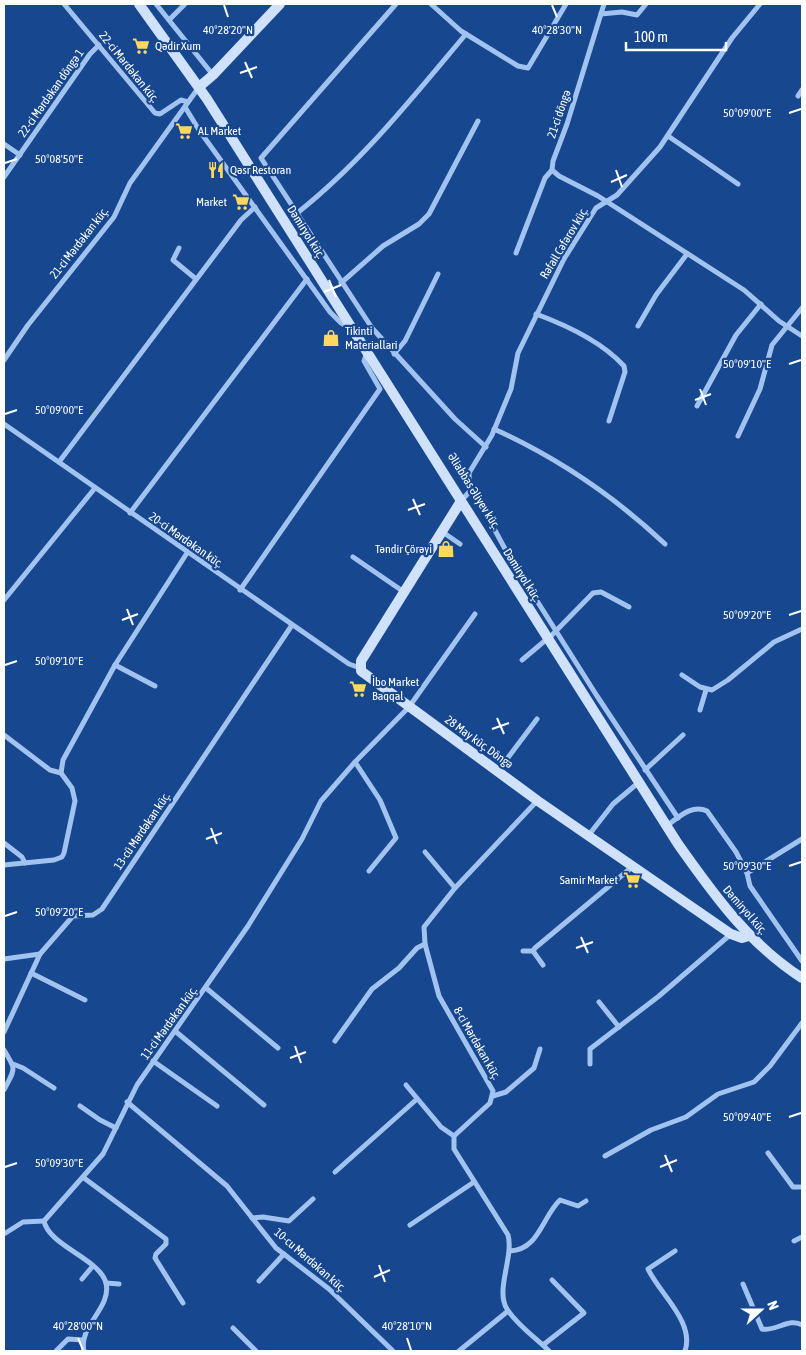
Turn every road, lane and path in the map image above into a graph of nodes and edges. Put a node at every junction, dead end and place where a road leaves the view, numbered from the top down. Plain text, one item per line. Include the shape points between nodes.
1 (64, 4) edge
2 (139, 4) edge
3 (144, 4) edge
4 (156, 4) edge
5 (185, 4) edge
6 (280, 4) edge
7 (396, 4) edge
8 (431, 4) edge
9 (566, 4) edge
10 (604, 4) edge
11 (646, 4) edge
12 (760, 4) edge
13 (601, 14) junction
14 (169, 20) junction
15 (466, 34) junction
16 (99, 45) junction
17 (213, 75) junction
18 (200, 85) junction
19 (802, 90) edge
20 (798, 96) dead end
21 (186, 104) junction
22 (478, 121) dead end
23 (668, 136) junction
24 (4, 144) edge
25 (20, 155) junction
26 (552, 170) junction
27 (4, 177) edge
28 (738, 184) dead end
29 (606, 201) junction
30 (254, 207) junction
31 (296, 214) junction
32 (179, 248) dead end
33 (516, 253) dead end
34 (687, 254) junction
35 (438, 274) dead end
36 (196, 279) junction
37 (307, 279) junction
38 (341, 283) junction
39 (761, 304) junction
40 (802, 308) edge
41 (536, 314) junction
42 (638, 326) dead end
43 (787, 327) junction
44 (352, 328) junction
45 (802, 336) edge
46 (368, 352) junction
47 (394, 354) junction
48 (4, 360) edge
49 (697, 406) dead end
50 (608, 420) dead end
51 (4, 424) edge
52 (494, 429) junction
53 (738, 436) dead end
54 (486, 447) junction
55 (59, 462) junction
56 (95, 488) junction
57 (465, 496) junction
58 (130, 513) junction
59 (440, 531) junction
60 (460, 544) dead end
61 (665, 544) dead end
62 (188, 553) junction
63 (354, 556) dead end
64 (240, 590) junction
65 (404, 592) junction
66 (4, 600) edge
67 (629, 607) dead end
68 (476, 614) dead end
69 (292, 625) junction
70 (802, 629) edge
71 (552, 635) junction
72 (522, 660) dead end
73 (115, 665) junction
74 (360, 668) junction
75 (682, 675) dead end
76 (155, 686) dead end
77 (706, 690) junction
78 (409, 707) junction
79 (700, 710) dead end
80 (537, 719) dead end
81 (4, 735) edge
82 (683, 735) dead end
83 (355, 762) junction
84 (645, 770) junction
85 (498, 771) junction
86 (61, 773) junction
87 (638, 783) junction
88 (538, 800) junction
89 (673, 821) junction
90 (588, 836) junction
91 (802, 839) edge
92 (4, 843) edge
93 (425, 852) dead end
94 (25, 863) junction
95 (4, 865) edge
96 (632, 867) junction
97 (369, 871) dead end
98 (747, 873) junction
99 (455, 888) junction
100 (731, 934) junction
101 (749, 936) junction
102 (425, 944) junction
103 (523, 951) dead end
104 (533, 951) junction
105 (40, 954) junction
106 (4, 959) edge
107 (802, 961) edge
108 (543, 965) dead end
109 (31, 973) junction
110 (802, 974) edge
111 (802, 978) edge
112 (206, 988) junction
113 (85, 1000) dead end
114 (599, 1002) dead end
115 (802, 1023) edge
116 (619, 1026) junction
117 (175, 1031) junction
118 (4, 1032) edge
119 (335, 1041) dead end
120 (278, 1048) dead end
121 (540, 1049) dead end
122 (4, 1051) edge
123 (153, 1061) junction
124 (13, 1064) junction
125 (590, 1064) dead end
126 (406, 1085) dead end
127 (54, 1088) dead end
128 (4, 1090) edge
129 (493, 1096) junction
130 (417, 1099) junction
131 (127, 1102) junction
132 (264, 1105) dead end
133 (80, 1106) dead end
134 (218, 1106) dead end
135 (116, 1128) junction
136 (454, 1136) junction
137 (768, 1153) dead end
138 (605, 1156) dead end
139 (335, 1172) dead end
140 (84, 1178) junction
141 (474, 1182) junction
142 (802, 1187) edge
143 (313, 1200) dead end
144 (586, 1202) dead end
145 (252, 1218) junction
146 (44, 1221) junction
147 (410, 1225) dead end
148 (4, 1234) edge
149 (802, 1237) edge
150 (794, 1241) dead end
151 (675, 1250) dead end
152 (510, 1251) junction
153 (284, 1254) junction
154 (92, 1267) junction
155 (82, 1279) dead end
156 (552, 1280) dead end
157 (259, 1281) dead end
158 (106, 1283) junction
159 (119, 1284) dead end
160 (743, 1284) dead end
161 (183, 1303) dead end
162 (508, 1311) junction
163 (802, 1325) edge
164 (233, 1328) dead end
165 (83, 1340) junction
166 (543, 1345) junction
167 (56, 1351) edge
168 (84, 1351) edge
169 (256, 1351) edge
170 (393, 1351) edge
171 (459, 1351) edge
172 (549, 1351) edge
173 (685, 1351) edge

1 - 16 street, 22-ci Mərdəkan küç.
2 - 18 main road
3 - 18 main road, Əliabbas Əliyev küç.
4 - 14 street
5 - 14 street
6 - 17 main road
7 - 31 street via 261,158
8 - 15 street
9 - 15 street via 528,68 518,66
10 - 13 street, 21-ci döngə
11 - 13 street via 637,15 622,12
12 - 23 street, Rəfail Cəfərov küç. via 732,38
13 - 26 street, 21-ci döngə via 567,124 552,161
14 - 17 street
15 - 31 street via 402,111 348,168
16 - 21 street, 22-ci Mərdəkan küç. via 155,114 181,100
16 - 25 street, 22-ci Mərdəkan döngə 1
17 - 18 main road
18 - 21 street, 21-ci Mərdəkan küç.
18 - 44 main road, Dəmiryol küç.
18 - 57 main road, Əliabbas Əliyev küç.
19 - 20 street
21 - 30 street via 199,130
21 - 48 street, 21-ci Mərdəkan küç. via 130,183 114,217
22 - 38 street via 429,214 383,246
23 - 28 street
23 - 29 street, Rəfail Cəfərov küç. via 621,190
24 - 25 street
25 - 27 street, 22-ci Mərdəkan döngə 1
26 - 29 street
26 - 33 street, 21-ci döngə via 545,178
29 - 34 street
29 - 41 street, Rəfail Cəfərov küç. via 596,208 573,245
30 - 36 street
30 - 37 street
31 - 38 street
32 - 36 street via 173,260
34 - 39 street
34 - 42 street via 656,295
35 - 47 street via 405,341
36 - 55 street
37 - 44 street via 336,319
37 - 58 street
38 - 47 street
39 - 43 street
39 - 49 street via 736,335
40 - 43 street
41 - 50 street via 590,341 624,366 625,372
41 - 52 street, Rəfail Cəfərov küç. via 518,353 511,389
43 - 45 street
43 - 53 street via 772,345 760,389
44 - 46 main road, Dəmiryol küç.
46 - 57 main road, Dəmiryol küç.
46 - 64 street via 364,361 380,389
47 - 54 street
51 - 55 street, 20-ci Mərdəkan küç.
52 - 54 street, Rəfail Cəfərov küç.
52 - 61 street via 538,449 582,477 631,513
54 - 57 street, Rəfail Cəfərov küç. via 469,473
55 - 56 street, 20-ci Mərdəkan küç.
56 - 58 street, 20-ci Mərdəkan küç.
56 - 66 street
57 - 59 main road
57 - 71 main road, Dəmiryol küç.
57 - 71 street via 478,499
58 - 62 street, 20-ci Mərdəkan küç.
59 - 60 street
59 - 65 main road
62 - 64 street, 20-ci Mərdəkan küç.
62 - 73 street
63 - 65 street
64 - 69 street, 20-ci Mərdəkan küç.
65 - 74 main road via 361,661
67 - 71 street via 596,592
68 - 78 street, 11-ci Mərdəkan küç.
69 - 74 street, 20-ci Mərdəkan küç.
69 - 105 street, 13-cü Mərdəkan küç. via 102,909 93,915 74,916
70 - 77 street via 774,642 728,680
71 - 72 street
71 - 84 street
71 - 87 main road, Dəmiryol küç.
71 - 89 main road
73 - 76 street
73 - 86 street via 70,744 60,767
74 - 78 main road, 28 May küç. Döngə
75 - 77 street
77 - 79 street
78 - 83 street, 11-ci Mərdəkan küç.
78 - 85 main road, 28 May küç. Döngə
80 - 85 street
81 - 86 street via 50,770
82 - 84 street
83 - 97 street via 380,800 396,838
83 - 112 street, 11-ci Mərdəkan küç. via 317,808 302,839
84 - 89 street
85 - 88 main road, 28 May küç. Döngə
86 - 94 street via 72,788 75,801 64,853 54,860
87 - 90 street via 613,804
87 - 101 main road, Dəmiryol küç. via 692,864
88 - 90 main road, 28 May küç. Döngə
88 - 99 street, 8-ci Mərdəkan küç.
89 - 98 street, Dəmiryol küç. via 696,808 706,811
89 - 110 main road via 716,890 748,929
90 - 96 main road, 28 May küç. Döngə
91 - 98 street
92 - 94 street
93 - 99 street
94 - 95 street
96 - 100 main road, 28 May küç. Döngə
96 - 104 street
98 - 107 street, Dəmiryol küç. via 750,886
99 - 102 street, 8-ci Mərdəkan küç. via 426,923 423,932
100 - 101 main road, 28 May küç. Döngə via 742,938
100 - 116 street
101 - 111 main road, Dəmiryol küç.
102 - 119 street via 372,989
102 - 129 street, 8-ci Mərdəkan küç. via 441,1000 490,1083
103 - 104 street
104 - 108 street
105 - 106 street
105 - 109 street, 13-cü Mərdəkan küç.
109 - 113 street
109 - 118 street, 13-cü Mərdəkan küç.
112 - 117 street, 11-ci Mərdəkan küç.
112 - 120 street
114 - 116 street
115 - 138 street via 754,1082 718,1094 686,1117 652,1130
116 - 125 street via 590,1049
117 - 123 street, 11-ci Mərdəkan küç.
117 - 132 street
121 - 129 street via 534,1068 506,1092
122 - 124 street
123 - 131 street, 11-ci Mərdəkan küç.
123 - 134 street
124 - 127 street
124 - 128 street via 13,1072
126 - 130 street
129 - 136 street, 8-ci Mərdəkan küç. via 486,1107
130 - 136 street
130 - 139 street
131 - 135 street, 11-ci Mərdəkan küç.
131 - 145 street, 10-cu Mərdəkan küç. via 227,1186
133 - 135 street
135 - 140 street, 11-ci Mərdəkan küç. via 109,1145
136 - 141 street via 454,1149
137 - 142 street via 793,1188
140 - 146 street, 11-ci Mərdəkan küç.
140 - 161 street via 166,1239 166,1244 155,1258
141 - 147 street
141 - 152 street via 505,1230
143 - 145 street via 289,1221
144 - 152 street via 578,1206 560,1200 533,1240 521,1250
145 - 153 street, 10-cu Mərdəkan küç.
146 - 148 street via 23,1222
146 - 154 street via 50,1232
149 - 150 street
151 - 173 street via 648,1269 677,1314 687,1339
152 - 162 street via 504,1293
153 - 157 street
153 - 170 street, 10-cu Mərdəkan küç. via 329,1289
154 - 155 street
154 - 158 street
156 - 166 street via 584,1313
158 - 159 street
158 - 165 street via 105,1297
160 - 163 street via 762,1328 767,1330 795,1322
162 - 166 street
162 - 171 street
164 - 169 street
165 - 167 street via 68,1339
165 - 168 street
166 - 172 street

